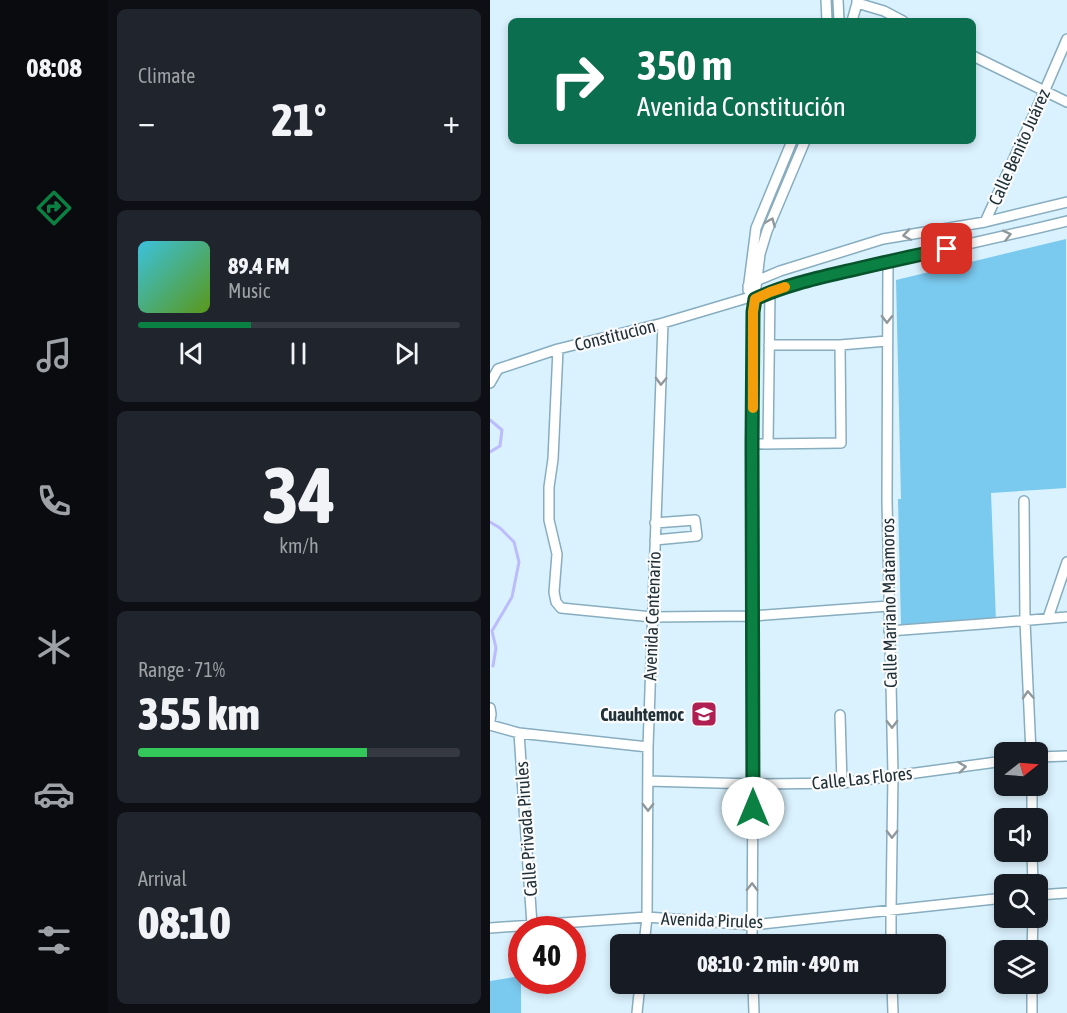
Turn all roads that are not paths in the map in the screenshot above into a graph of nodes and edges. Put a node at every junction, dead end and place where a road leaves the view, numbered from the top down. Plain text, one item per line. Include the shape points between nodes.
1 (826, 0) edge
2 (838, 0) edge
3 (857, 1) edge
4 (827, 18) edge
5 (839, 18) edge
6 (853, 18) edge
7 (897, 18) edge
8 (1066, 39) edge
9 (976, 58) edge
10 (1044, 92) junction
11 (1066, 102) edge
12 (791, 144) edge
13 (804, 144) edge
14 (1066, 202) edge
15 (1066, 221) edge
16 (985, 222) junction
17 (888, 261) junction
18 (752, 284) junction
19 (770, 292) junction
20 (751, 298) junction
21 (663, 323) junction
22 (887, 341) junction
23 (769, 345) junction
24 (840, 345) junction
25 (558, 349) junction
26 (490, 383) edge
27 (752, 444) junction
28 (768, 444) junction
29 (1024, 501) dead end
30 (655, 524) junction
31 (655, 540) junction
32 (1066, 562) edge
33 (889, 606) junction
34 (752, 616) junction
35 (1066, 616) edge
36 (652, 617) junction
37 (1048, 618) junction
38 (1025, 621) junction
39 (889, 631) junction
40 (490, 708) edge
41 (840, 716) dead end
42 (490, 723) edge
43 (519, 733) junction
44 (1030, 742) edge
45 (648, 747) junction
46 (1066, 756) edge
47 (1048, 757) edge
48 (994, 762) edge
49 (893, 776) junction
50 (648, 781) junction
51 (842, 783) junction
52 (753, 784) junction
53 (1066, 893) edge
54 (1048, 894) edge
55 (994, 899) edge
56 (891, 910) junction
57 (531, 916) edge
58 (647, 917) junction
59 (586, 921) edge
60 (752, 925) junction
61 (508, 927) edge
62 (490, 928) edge
63 (645, 934) edge
64 (752, 934) edge
65 (891, 934) edge
66 (639, 994) edge
67 (753, 994) edge
68 (892, 994) edge
69 (1032, 994) edge
70 (637, 1013) edge
71 (754, 1013) edge
72 (893, 1013) edge
73 (1032, 1013) edge

1 - 4 street
2 - 5 street
3 - 6 street
3 - 7 street
8 - 10 street, Calle Benito Juárez
9 - 10 street
10 - 11 street
10 - 16 street, Calle Benito Juárez
12 - 18 street via 756,228
18 -> 13 street via 767,231
14 - 16 street
17 -> 15 street, Constitucion
16 -> 18 street via 883,239 780,271
17 - 19 street, Constitucion
17 -> 22 street, Calle Mariano Matamoros
18 - 20 street
19 - 20 street, Constitucion
19 - 23 street
20 - 21 street, Constitucion
20 - 27 street
21 - 25 street, Constitucion
21 -> 30 street, Avenida Centenario
22 - 24 street
22 - 33 street, Calle Mariano Matamoros
23 - 24 street
23 - 28 street
24 - 28 street via 841,443
25 - 26 street, Constitucion via 498,369
25 - 36 street via 549,487 549,520 557,555 556,602 561,608
27 - 28 street
27 - 34 street
29 - 38 street
30 - 31 street, Avenida Centenario
30 - 31 street via 695,520 697,536
31 - 36 street, Avenida Centenario
32 - 37 street
33 - 34 street
33 - 39 street, Calle Mariano Matamoros
34 - 36 street
34 - 52 street
35 - 37 street
36 - 45 street, Avenida Centenario
37 - 38 street
38 - 39 street
44 -> 38 street
39 -> 49 street, Calle Mariano Matamoros
40 - 42 street
41 - 51 street
42 - 43 street
43 - 45 street
43 - 57 street, Calle Privada Pirules
45 - 50 street, Avenida Centenario
46 - 47 street
49 -> 48 street, Calle Las Flores
49 - 51 street, Calle Las Flores
49 -> 56 street, Calle Mariano Matamoros
50 - 52 street, Calle Las Flores
50 -> 58 street, Avenida Centenario
51 - 52 street, Calle Las Flores
60 -> 52 street
53 - 54 street
55 - 56 street, Avenida Pirules
56 - 60 street, Avenida Pirules
56 - 65 street, Calle Mariano Matamoros
58 - 59 street, Avenida Pirules
58 - 60 street, Avenida Pirules
58 - 63 street, Avenida Centenario
60 - 64 street
61 - 62 street, Avenida Pirules
66 - 70 street
67 - 71 street
68 - 72 street
69 - 73 street

